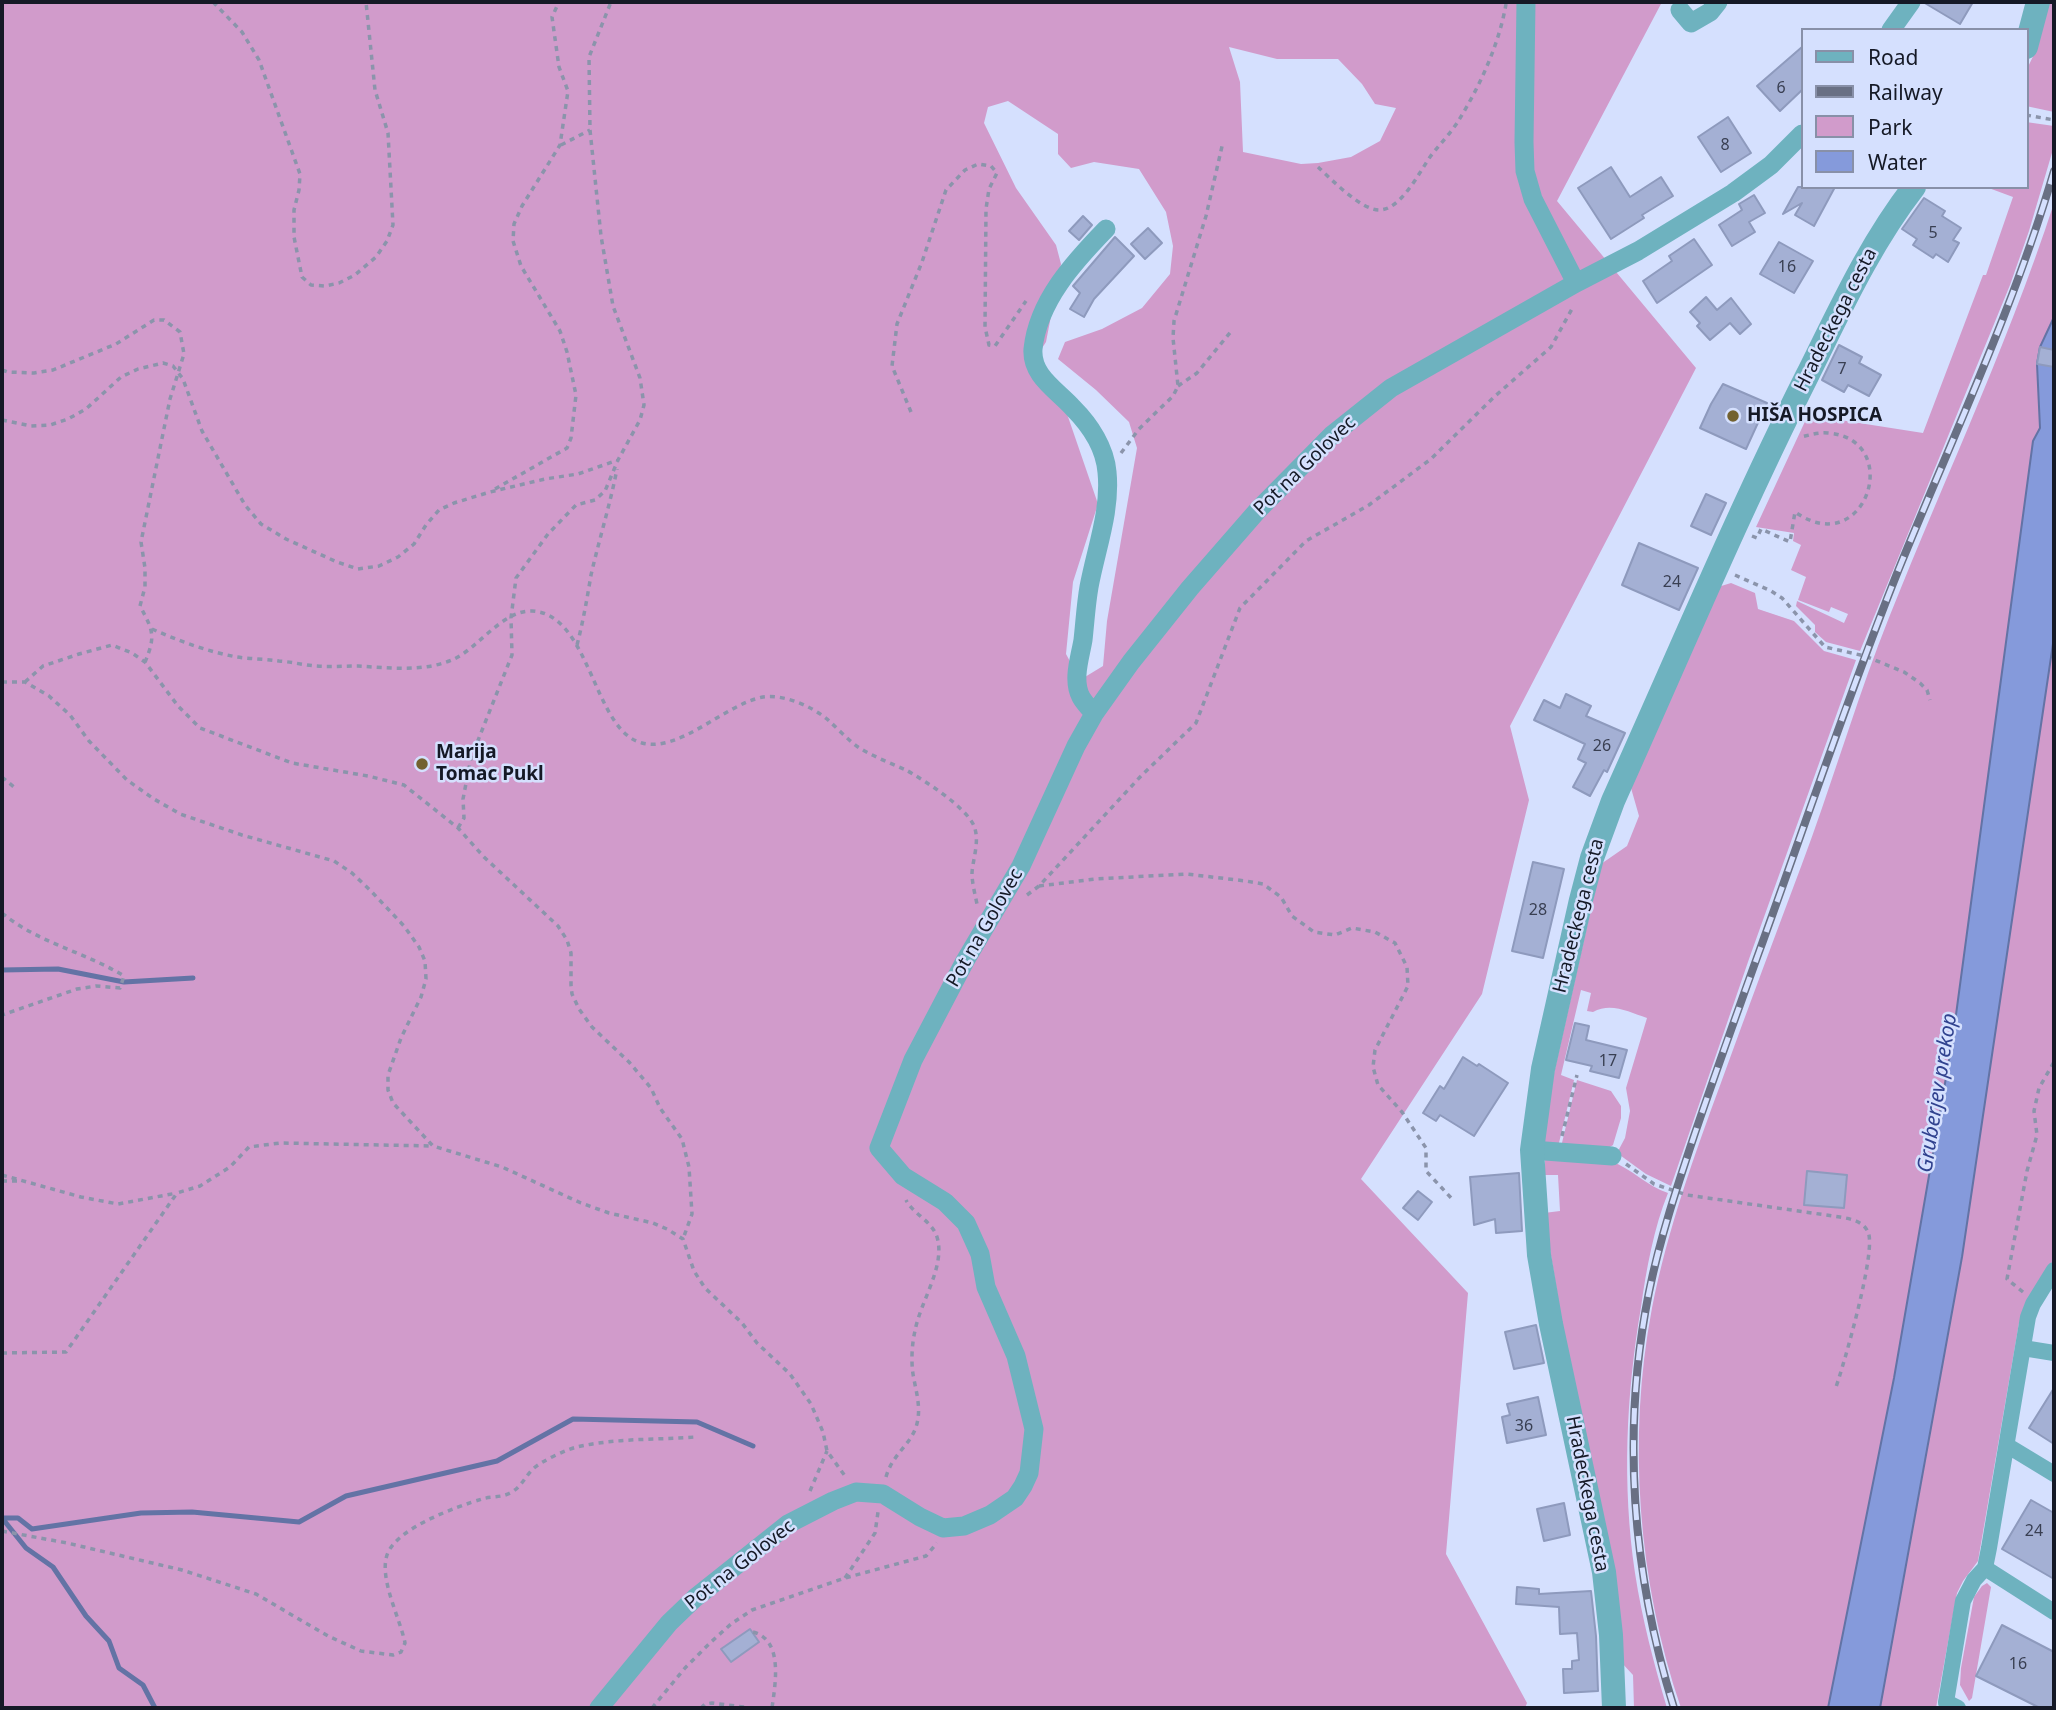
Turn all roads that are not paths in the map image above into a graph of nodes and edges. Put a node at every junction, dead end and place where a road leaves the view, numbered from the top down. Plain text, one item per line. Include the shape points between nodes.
1 (1527, 2) edge
2 (1718, 2) edge
3 (1911, 2) edge
4 (2038, 2) edge
5 (1681, 10) dead end
6 (1892, 28) edge
7 (2028, 40) edge
8 (1800, 136) edge
9 (1912, 189) edge
10 (1106, 229) dead end
11 (1582, 280) junction
12 (1094, 714) junction
13 (1532, 1150) junction
14 (1612, 1156) road end
15 (2054, 1270) edge
16 (2022, 1348) junction
17 (2054, 1353) edge
18 (2008, 1446) junction
19 (2054, 1474) edge
20 (1985, 1568) junction
21 (2054, 1612) edge
22 (1950, 1706) edge
23 (599, 1708) edge
24 (1614, 1708) edge

1 - 11 street via 1525,171 1532,199
2 - 5 street via 1691,23
3 - 6 street
4 - 7 street
8 - 11 street, Pot na Golovec via 1733,193
9 - 13 street, Hradeckega cesta via 1886,225 1777,436 1614,801 1592,858 1543,1069
10 - 12 street via 1061,279 1035,335 1033,352 1040,375 1096,438 1107,471 1107,503 1077,677 1081,696
11 - 12 street, Pot na Golovec via 1391,388 1332,435 1190,588
12 - 23 street, Pot na Golovec via 1021,866 913,1060 879,1148 904,1176 945,1202 966,1223 980,1254 986,1287 1016,1356 1034,1429 1029,1474 1015,1498 964,1526 943,1528 883,1494 856,1492 788,1524 669,1623
13 - 14 street
13 - 24 street, Hradeckega cesta via 1535,1226 1545,1295 1604,1572
15 - 16 street via 2034,1301
16 - 17 street
16 - 18 street
18 - 19 street
18 - 20 street
20 - 21 street
20 - 22 street via 1964,1601

